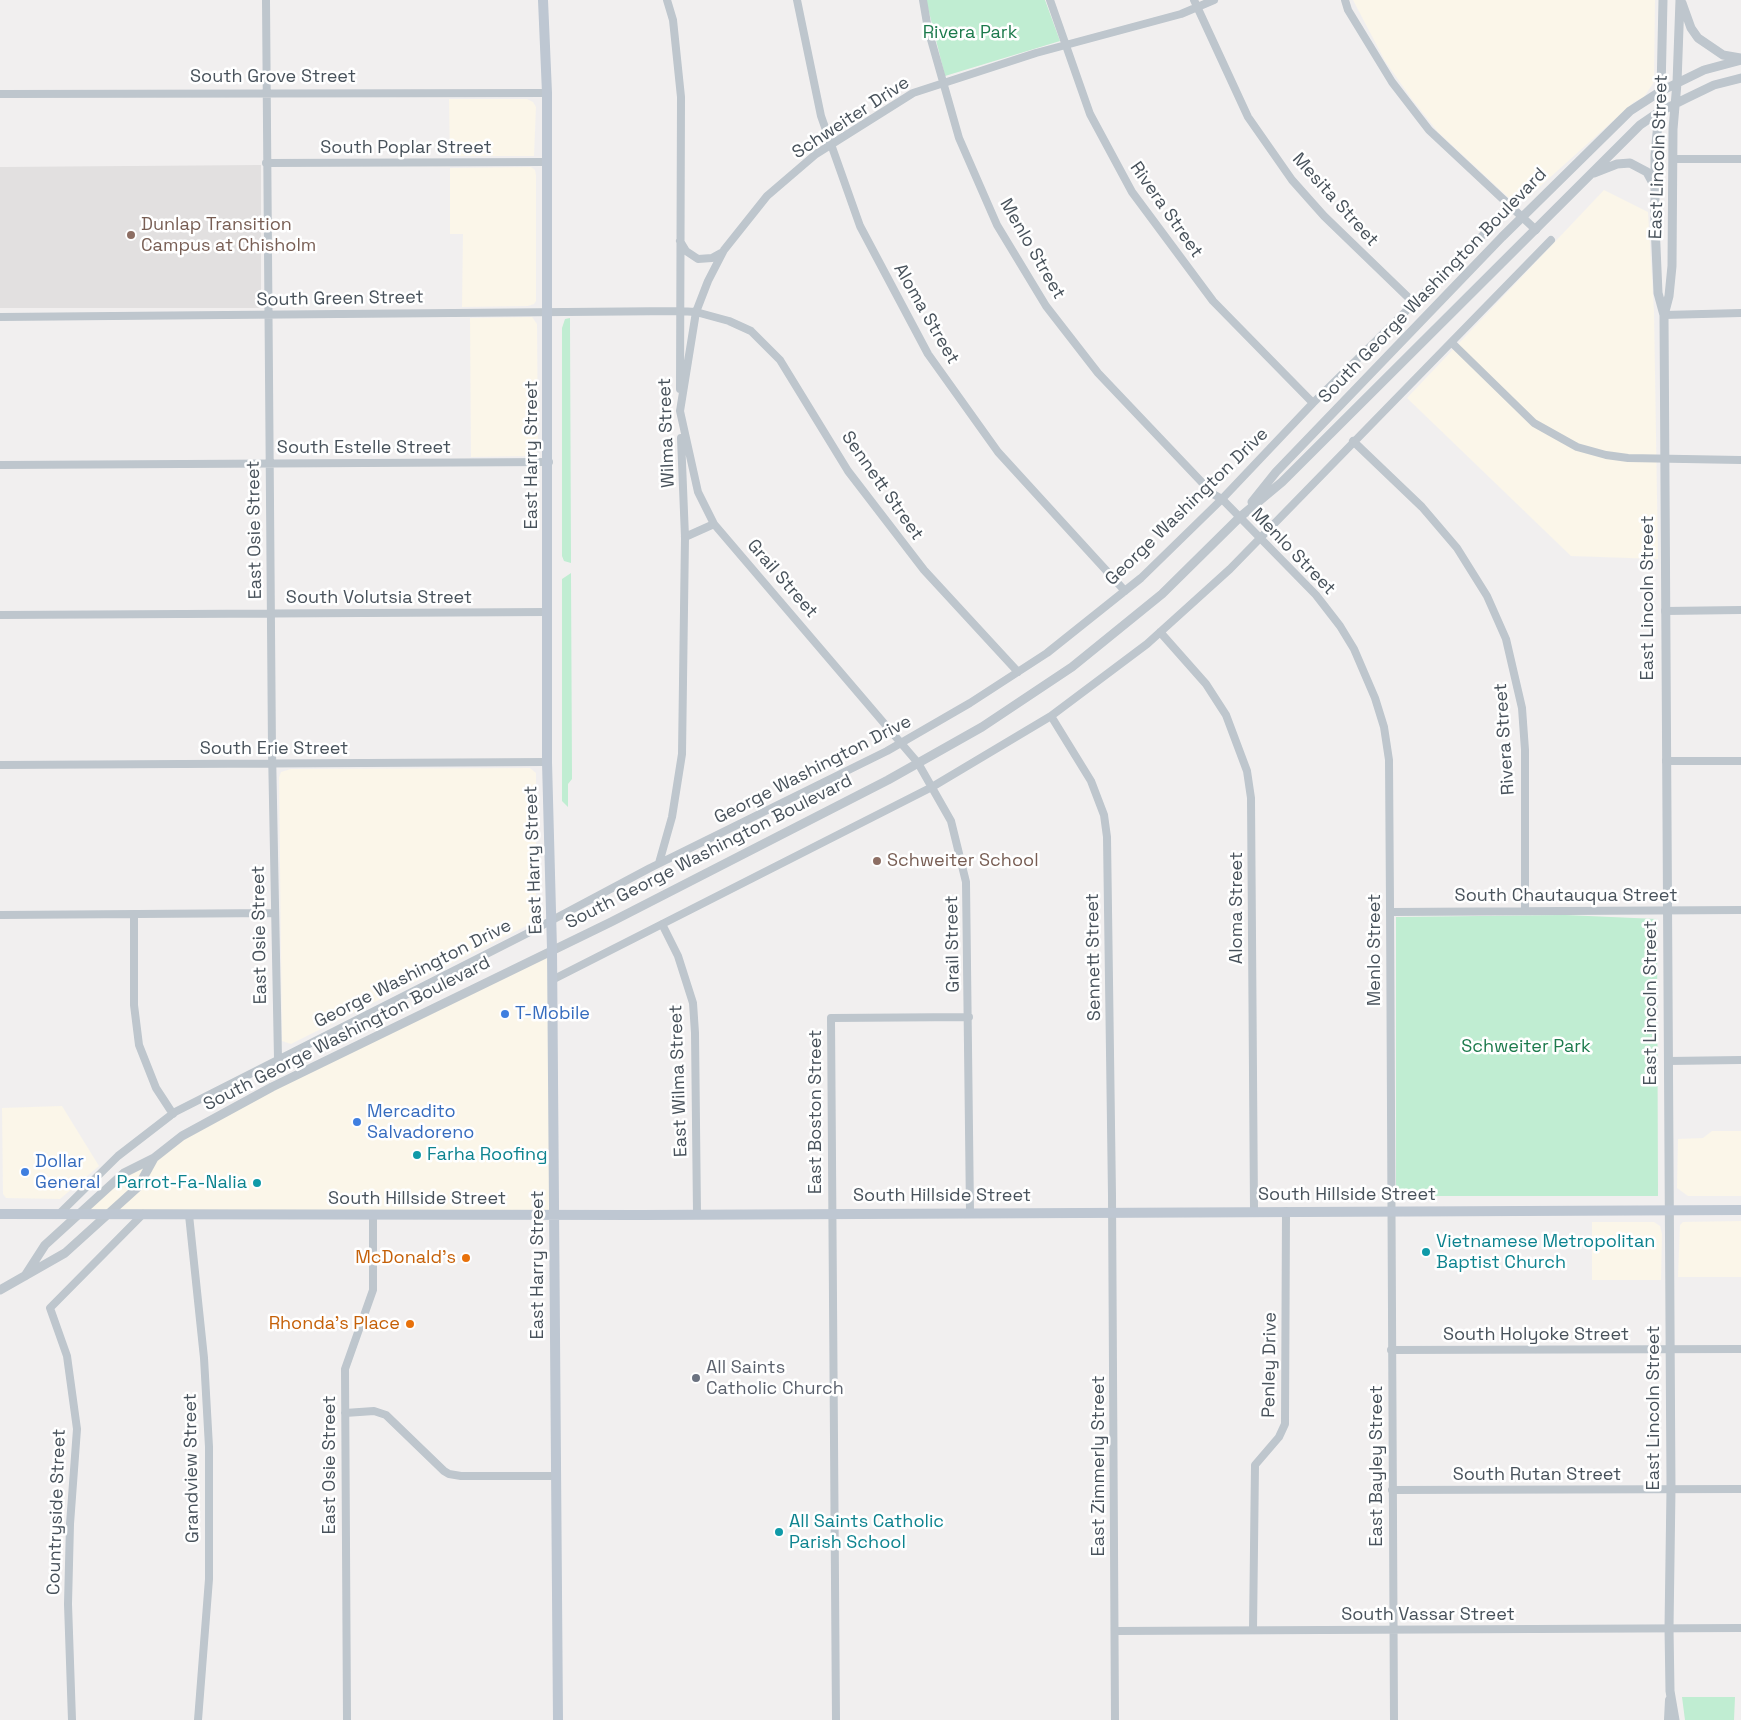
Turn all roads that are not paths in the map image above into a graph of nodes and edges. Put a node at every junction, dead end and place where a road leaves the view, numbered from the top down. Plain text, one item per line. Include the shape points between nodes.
1 (266, 0) edge
2 (543, 0) edge
3 (667, 0) edge
4 (797, 0) edge
5 (923, 0) edge
6 (1050, 0) edge
7 (1214, 0) edge
8 (1345, 0) edge
9 (1663, 0) edge
10 (1680, 0) edge
11 (1195, 4) edge
12 (1065, 44) junction
13 (1741, 59) edge
14 (1741, 78) edge
15 (943, 83) junction
16 (1677, 83) junction
17 (1661, 91) junction
18 (547, 93) junction
19 (0, 94) edge
20 (266, 94) junction
21 (1675, 103) junction
22 (1659, 112) junction
23 (831, 145) junction
24 (1673, 159) junction
25 (1741, 159) edge
26 (546, 162) junction
27 (266, 163) junction
28 (1591, 174) junction
29 (1655, 188) junction
30 (1522, 218) junction
31 (1492, 226) dead end
32 (1536, 230) junction
33 (680, 240) junction
34 (1551, 240) dead end
35 (724, 250) junction
36 (1414, 303) junction
37 (680, 311) junction
38 (548, 312) junction
39 (696, 312) junction
40 (1741, 313) edge
41 (268, 315) junction
42 (1664, 315) junction
43 (0, 317) edge
44 (1452, 343) junction
45 (1313, 402) junction
46 (680, 411) junction
47 (1353, 441) junction
48 (1664, 460) junction
49 (1741, 460) edge
50 (549, 462) junction
51 (270, 464) junction
52 (0, 465) edge
53 (1222, 499) junction
54 (1240, 517) junction
55 (714, 524) junction
56 (685, 538) junction
57 (1260, 538) junction
58 (1125, 591) junction
59 (1741, 610) edge
60 (548, 612) junction
61 (1664, 612) junction
62 (271, 614) junction
63 (0, 616) edge
64 (1160, 632) junction
65 (1018, 672) junction
66 (1052, 716) junction
67 (901, 743) junction
68 (1666, 761) junction
69 (1741, 761) edge
70 (547, 762) junction
71 (918, 763) junction
72 (272, 764) junction
73 (0, 765) edge
74 (932, 788) junction
75 (659, 863) junction
76 (1667, 910) junction
77 (1741, 910) edge
78 (1525, 911) junction
79 (275, 912) junction
80 (1390, 912) junction
81 (134, 915) junction
82 (0, 916) edge
83 (552, 920) junction
84 (662, 924) junction
85 (552, 949) junction
86 (552, 980) junction
87 (969, 1017) junction
88 (278, 1059) junction
89 (1741, 1060) edge
90 (1668, 1061) junction
91 (173, 1114) junction
92 (154, 1158) junction
93 (1668, 1210) junction
94 (1741, 1210) edge
95 (1286, 1211) junction
96 (1391, 1211) junction
97 (831, 1212) junction
98 (970, 1212) junction
99 (1113, 1212) junction
100 (1254, 1212) junction
101 (81, 1213) junction
102 (0, 1214) edge
103 (58, 1214) junction
104 (109, 1214) junction
105 (143, 1214) junction
106 (697, 1214) junction
107 (189, 1215) junction
108 (373, 1215) junction
109 (554, 1215) junction
110 (25, 1276) junction
111 (0, 1290) edge
112 (1670, 1349) junction
113 (1741, 1349) edge
114 (1391, 1350) junction
115 (345, 1413) junction
116 (555, 1476) junction
117 (1671, 1489) junction
118 (1741, 1489) edge
119 (1392, 1490) junction
120 (1669, 1628) junction
121 (1741, 1628) edge
122 (1253, 1630) junction
123 (1393, 1630) junction
124 (1115, 1631) junction
125 (1670, 1691) junction
126 (72, 1720) edge
127 (198, 1720) edge
128 (347, 1720) edge
129 (558, 1720) edge
130 (836, 1720) edge
131 (1115, 1720) edge
132 (1394, 1720) edge
133 (1668, 1720) edge
134 (1675, 1720) edge

1 - 20 street, East Osie Street
2 - 18 main road, East Harry Street
3 - 33 street, Wilma Street via 681,97
4 - 23 street, Aloma Street via 821,116
5 - 15 street, Menlo Street
6 - 12 street, Rivera Street
7 - 11 street, Schweiter Drive
8 - 30 street via 1392,82 1429,130
9 - 17 street, East Lincoln Street
10 - 13 street via 1698,38 1722,54
10 - 16 street, East Lincoln Street
11 - 12 street, Schweiter Drive via 1181,14
11 - 36 street, Mesita Street via 1248,117 1292,180 1324,216
12 - 15 street, Schweiter Drive
12 - 45 street, Rivera Street via 1090,114 1132,192 1213,301
13 - 16 street via 1704,70
14 - 21 street
15 - 23 street, Schweiter Drive via 914,93
15 - 53 street, Menlo Street via 960,138 997,225 1046,306 1098,373 1213,494
16 - 17 street
16 - 21 street, East Lincoln Street
17 - 22 street, East Lincoln Street
17 - 30 street, South George Washington Boulevard via 1630,111
18 - 20 street, South Grove Street
18 - 26 main road, East Harry Street
19 - 20 street, South Grove Street
20 - 27 street, East Osie Street
21 - 22 street
21 - 24 street, East Lincoln Street
22 - 28 street, South George Washington Boulevard via 1627,136
22 - 29 street, East Lincoln Street
23 - 35 street, Schweiter Drive via 767,196
23 - 58 street, Aloma Street via 860,226 928,354 998,452
24 - 25 street
24 - 42 street, East Lincoln Street via 1672,266 1670,296
26 - 27 street, South Poplar Street
26 - 38 main road, East Harry Street
27 - 41 street, East Osie Street
28 - 29 street via 1617,164 1630,163 1647,172
28 - 32 street, South George Washington Boulevard
29 - 42 street, East Lincoln Street via 1657,279
30 - 32 street
30 - 54 street, South George Washington Boulevard via 1276,472
31 - 36 street, George Washington Drive
32 - 54 street, South George Washington Boulevard via 1282,482
33 - 35 street via 686,252 698,259 712,258
33 - 37 street, Wilma Street
34 - 44 street
35 - 39 street, Schweiter Drive
36 - 45 street, George Washington Drive
37 - 38 street, South Green Street
37 - 39 street, Sennett Street
37 - 46 street, Wilma Street
38 - 41 street, South Green Street
38 - 50 main road, East Harry Street
39 - 46 street, Schweiter Drive
39 - 65 street, Sennett Street via 751,331 780,360 848,471 924,570
40 - 42 street
41 - 43 street, South Green Street
41 - 51 street, East Osie Street
42 - 48 street, East Lincoln Street
44 - 47 street
44 - 48 street via 1534,423 1558,438 1606,455
45 - 53 street, George Washington Drive
46 - 55 street, Grail Street via 694,479
46 - 56 street, Wilma Street
47 - 57 street
47 - 78 street, Rivera Street via 1422,507 1457,548 1487,596 1506,639 1522,708 1525,750
48 - 49 street
48 - 61 street, East Lincoln Street
50 - 51 street, South Estelle Street
50 - 60 main road, East Harry Street
51 - 52 street, South Estelle Street
51 - 62 street, East Osie Street
53 - 54 street, Menlo Street
53 - 58 street, George Washington Drive
54 - 57 street, Menlo Street
54 - 71 street, South George Washington Boulevard via 1162,594 1072,667 982,727
55 - 56 street
55 - 67 street, Grail Street
56 - 75 street, Wilma Street via 682,754 672,817
57 - 64 street
57 - 80 street, Menlo Street via 1316,595 1340,626 1375,698 1389,760
58 - 65 street, George Washington Drive via 1048,653
59 - 61 street
60 - 62 street, South Volutsia Street
60 - 70 main road, East Harry Street
61 - 68 street, East Lincoln Street
62 - 63 street, South Volutsia Street
62 - 72 street, East Osie Street
64 - 66 street
64 - 100 street, Aloma Street via 1206,684 1226,715 1246,771 1251,798
65 - 67 street, George Washington Drive
66 - 74 street
66 - 99 street, Sennett Street via 1091,780 1104,815
67 - 71 street, Grail Street
67 - 75 street, George Washington Drive
68 - 69 street
68 - 76 street, East Lincoln Street
70 - 72 street, South Erie Street
70 - 83 main road, East Harry Street
71 - 74 street, Grail Street
71 - 85 street, South George Washington Boulevard via 611,922
72 - 73 street, South Erie Street
72 - 79 street, East Osie Street
74 - 84 street
74 - 87 street, Grail Street via 951,821 966,882
75 - 83 street, George Washington Drive
76 - 77 street, South Chautauqua Street
76 - 78 street, South Chautauqua Street
76 - 90 street, East Lincoln Street
78 - 80 street, South Chautauqua Street
79 - 81 street
79 - 88 street, East Osie Street
80 - 96 street, Menlo Street
81 - 82 street
81 - 91 street via 134,1005 139,1045 156,1088
83 - 85 main road, East Harry Street
83 - 88 street, George Washington Drive
84 - 86 street
84 - 106 street, East Wilma Street via 678,956 693,1003
85 - 86 main road, East Harry Street
85 - 92 street, South George Washington Boulevard via 272,1087 182,1136
86 - 109 main road, East Harry Street
87 - 97 street, East Boston Street via 831,1018
87 - 98 street, Grail Street
88 - 91 street, George Washington Drive
89 - 90 street
90 - 93 street, East Lincoln Street
91 - 103 street, George Washington Drive via 118,1156
92 - 101 street, South George Washington Boulevard via 124,1173
92 - 104 street, South George Washington Boulevard via 138,1187
93 - 94 main road, South Hillside Street
93 - 96 main road, South Hillside Street
93 - 112 street, East Lincoln Street
95 - 96 main road, South Hillside Street
95 - 100 main road, South Hillside Street
95 - 122 street, Penley Drive via 1285,1424 1279,1437 1255,1465
96 - 114 street, East Bayley Street
97 - 98 main road, South Hillside Street
97 - 106 main road, South Hillside Street
97 - 130 street
98 - 99 main road, South Hillside Street
99 - 100 main road, South Hillside Street
99 - 124 street, East Zimmerly Street
101 - 103 main road, South Hillside Street
101 - 104 main road, South Hillside Street
101 - 110 street, South George Washington Boulevard via 45,1245
102 - 103 main road, South Hillside Street
104 - 105 main road, South Hillside Street
104 - 110 street, South George Washington Boulevard via 65,1253
105 - 107 main road, South Hillside Street
105 - 126 street, Countryside Street via 50,1308 66,1356 77,1428 68,1604
106 - 109 main road, South Hillside Street
107 - 108 main road, South Hillside Street
107 - 127 street, Grandview Street via 204,1358 209,1447 209,1580
108 - 109 main road, South Hillside Street
108 - 115 street, East Osie Street via 373,1290 345,1369
109 - 116 main road, East Harry Street
110 - 111 street, South George Washington Boulevard
112 - 113 street, South Holyoke Street
112 - 114 street, South Holyoke Street
112 - 117 street, East Lincoln Street
114 - 119 street, East Bayley Street
115 - 116 street via 386,1414 449,1474
115 - 128 street, East Osie Street
116 - 129 main road, East Harry Street
117 - 118 street, South Rutan Street
117 - 119 street, South Rutan Street
117 - 120 street, East Lincoln Street
119 - 123 street, East Bayley Street
120 - 121 street, South Vassar Street
120 - 123 street, South Vassar Street
120 - 125 street, East Lincoln Street
122 - 123 street, South Vassar Street
122 - 124 street, South Vassar Street
123 - 132 street, East Bayley Street
124 - 131 street, East Zimmerly Street
125 - 133 street, East Lincoln Street
125 - 134 street, East Lincoln Street

